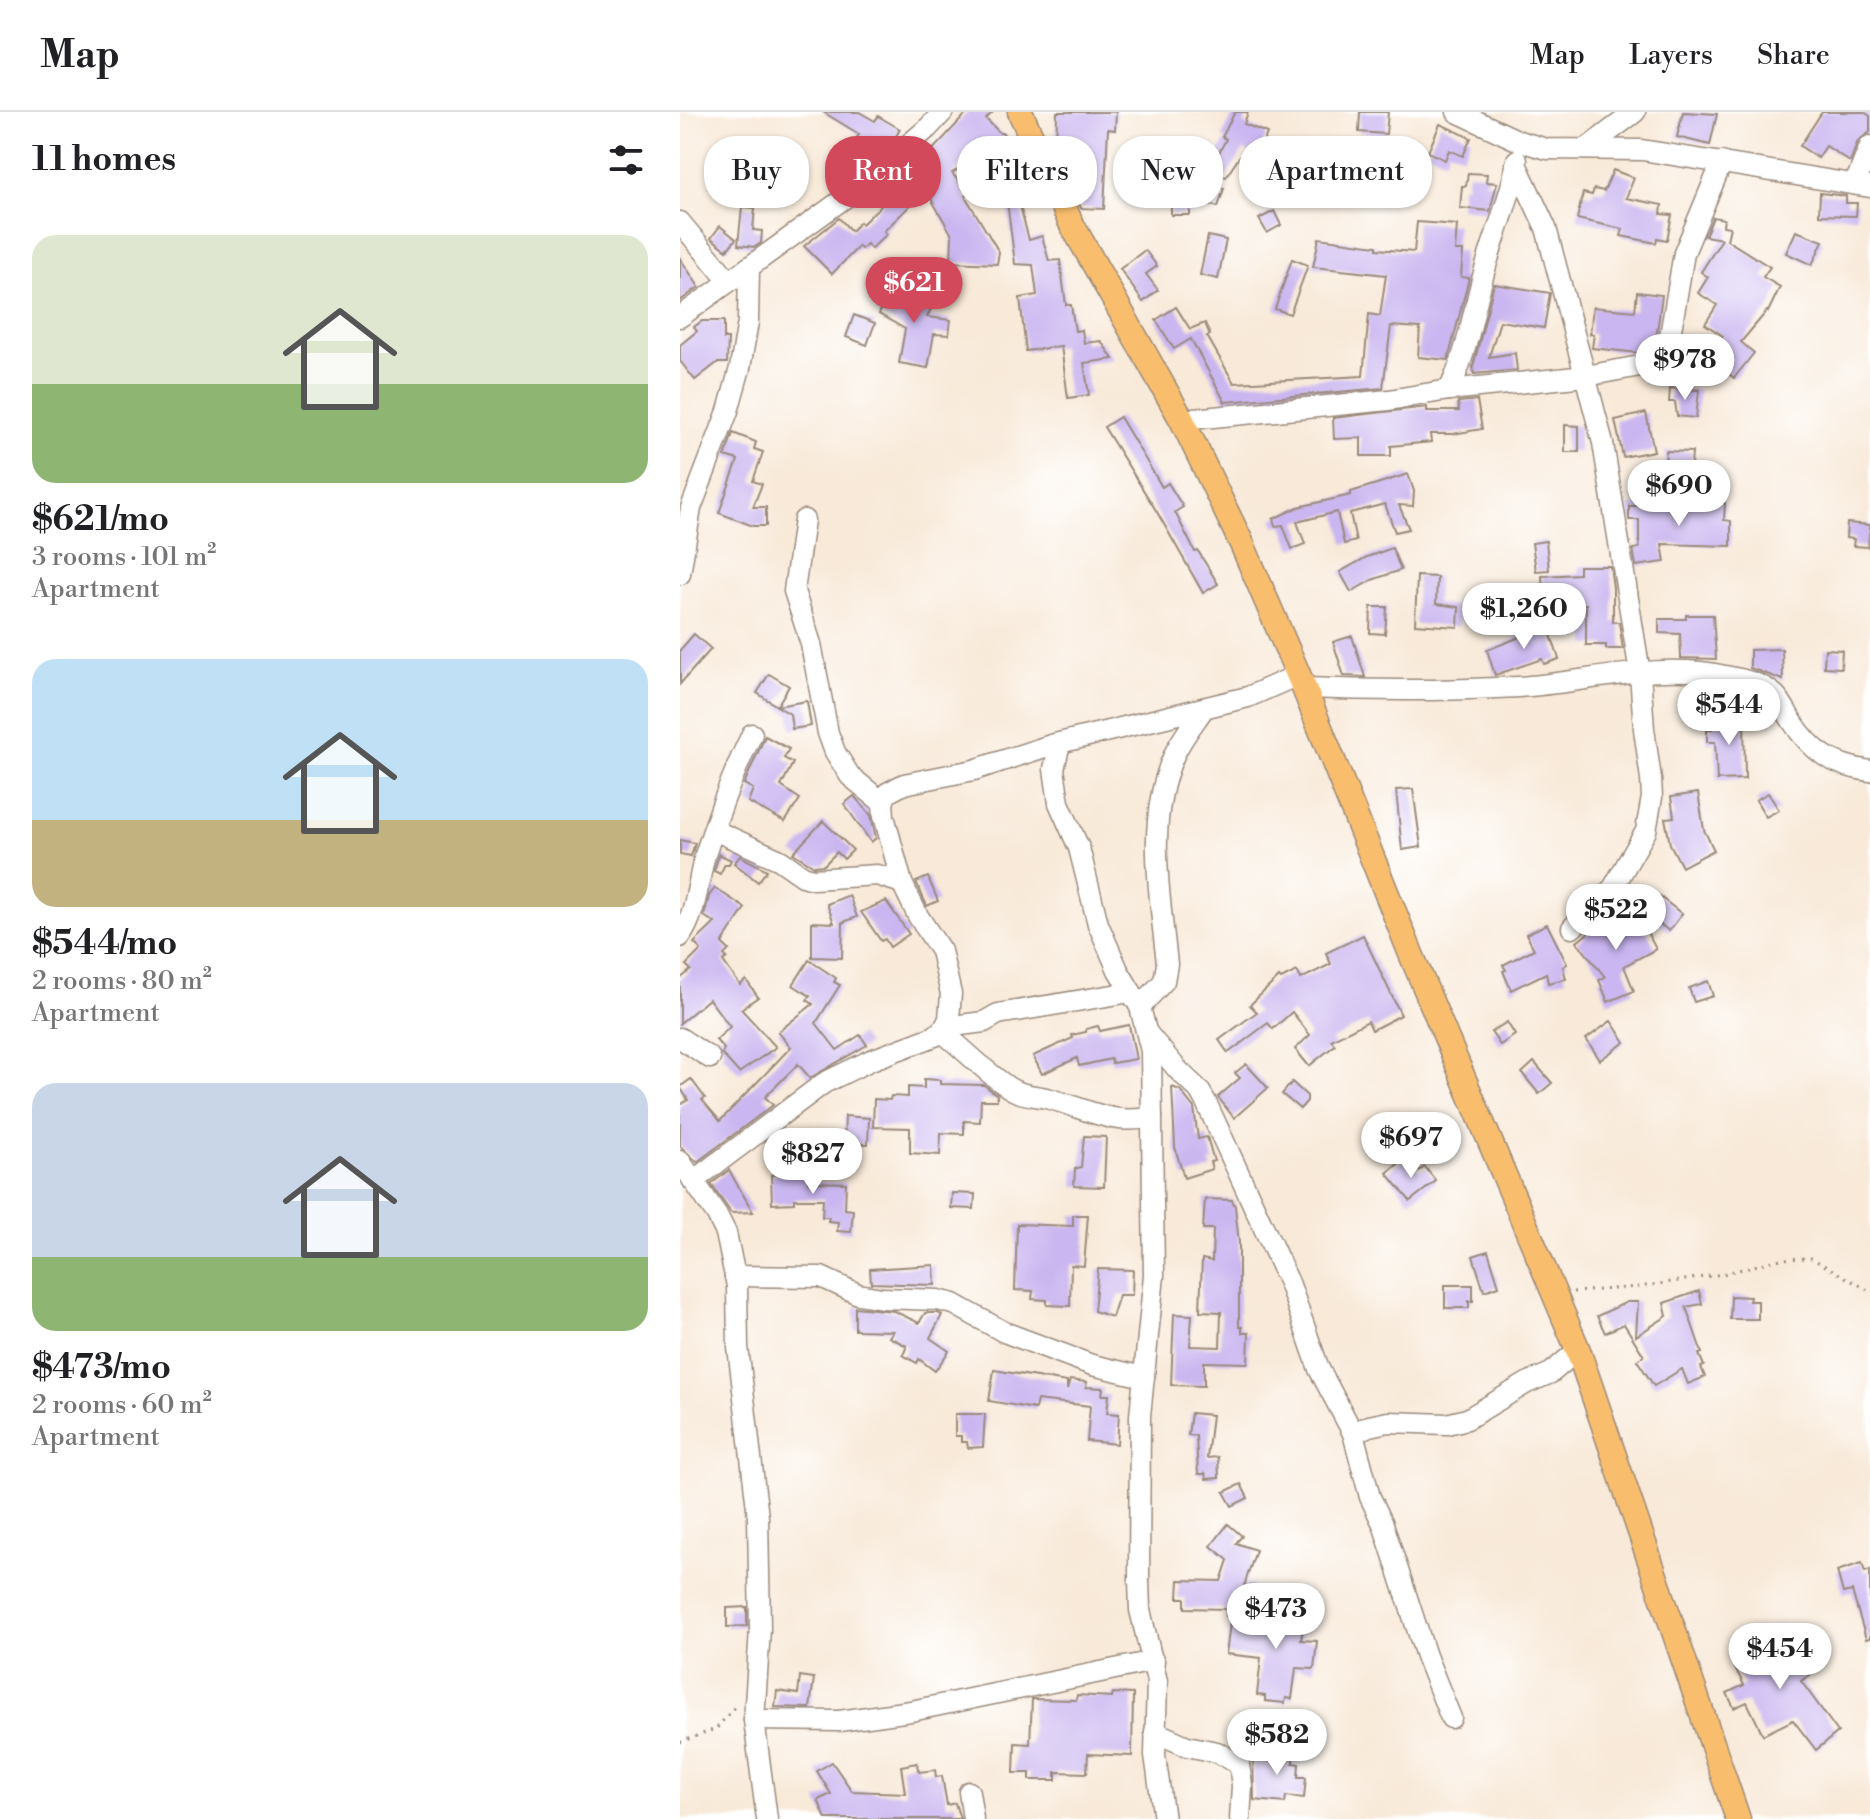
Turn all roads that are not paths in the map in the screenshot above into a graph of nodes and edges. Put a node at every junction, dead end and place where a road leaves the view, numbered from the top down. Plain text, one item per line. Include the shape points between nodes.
1 (943, 112) edge
2 (1020, 112) edge
3 (1457, 112) edge
4 (1635, 112) edge
5 (1519, 141) junction
6 (1870, 146) edge
7 (1586, 149) junction
8 (1722, 162) junction
9 (1516, 164) junction
10 (1862, 186) edge
11 (680, 222) edge
12 (749, 267) junction
13 (729, 281) junction
14 (680, 317) edge
15 (1586, 376) junction
16 (1449, 390) junction
17 (1182, 420) junction
18 (804, 520) dead end
19 (680, 574) edge
20 (1640, 673) junction
21 (1301, 682) junction
22 (1204, 708) junction
23 (752, 734) dead end
24 (1060, 743) junction
25 (1870, 771) edge
26 (883, 803) junction
27 (714, 830) junction
28 (902, 883) junction
29 (1572, 928) dead end
30 (680, 937) edge
31 (1136, 1000) junction
32 (943, 1029) junction
33 (1148, 1034) junction
34 (680, 1038) edge
35 (710, 1058) dead end
36 (1152, 1117) junction
37 (686, 1177) edge
38 (735, 1276) junction
39 (1578, 1350) junction
40 (1144, 1377) junction
41 (1353, 1433) junction
42 (1154, 1661) junction
43 (1451, 1718) dead end
44 (754, 1720) junction
45 (1155, 1732) junction
46 (969, 1792) dead end
47 (767, 1819) edge
48 (973, 1819) edge
49 (1164, 1819) edge
50 (1240, 1819) edge
51 (1738, 1819) edge

1 - 12 street via 853,192
2 - 17 main road via 1071,223
3 - 5 street
4 - 7 street
5 - 7 street via 1547,149
5 - 9 street
6 - 10 street
7 - 8 street via 1642,150
8 - 10 street
8 - 15 street via 1684,253 1667,354 1656,363
9 - 15 street via 1546,228
9 - 16 street via 1464,356
11 - 13 street
12 - 13 street
12 - 19 street via 740,368 691,508
13 - 14 street
15 - 16 street
15 - 20 street via 1603,443
16 - 17 street
17 - 21 main road
18 - 26 street via 794,591 810,636 828,733 850,776
20 - 21 street via 1520,687 1389,691
20 - 25 street via 1722,675 1765,688 1819,754
20 - 29 street via 1652,797 1646,831 1613,888
21 - 22 street
21 - 39 main road
22 - 24 street
22 - 31 street via 1174,755 1162,793 1156,843 1164,981
23 - 27 street
24 - 26 street via 974,770 896,786
24 - 31 street via 1054,769 1059,803 1079,848 1098,924
26 - 28 street
27 - 28 street via 813,879 877,875
27 - 30 street via 691,919
28 - 32 street via 941,951 951,994
31 - 32 street via 998,1014 984,1022
31 - 33 street
32 - 36 street via 1010,1089 1111,1120
32 - 37 street via 824,1083
33 - 36 street
33 - 41 street via 1206,1102 1290,1285 1319,1369
34 - 35 street
36 - 40 street via 1154,1275
37 - 38 street via 726,1233
38 - 40 street via 821,1277 858,1294 938,1300 1092,1365
38 - 44 street via 760,1554
39 - 41 street via 1551,1373 1467,1419 1439,1425 1388,1422
39 - 51 main road
40 - 42 street via 1140,1610
41 - 43 street via 1370,1497
42 - 44 street via 897,1713 839,1721
42 - 45 street
44 - 47 street
45 - 49 street
45 - 50 street via 1239,1764
46 - 48 street

